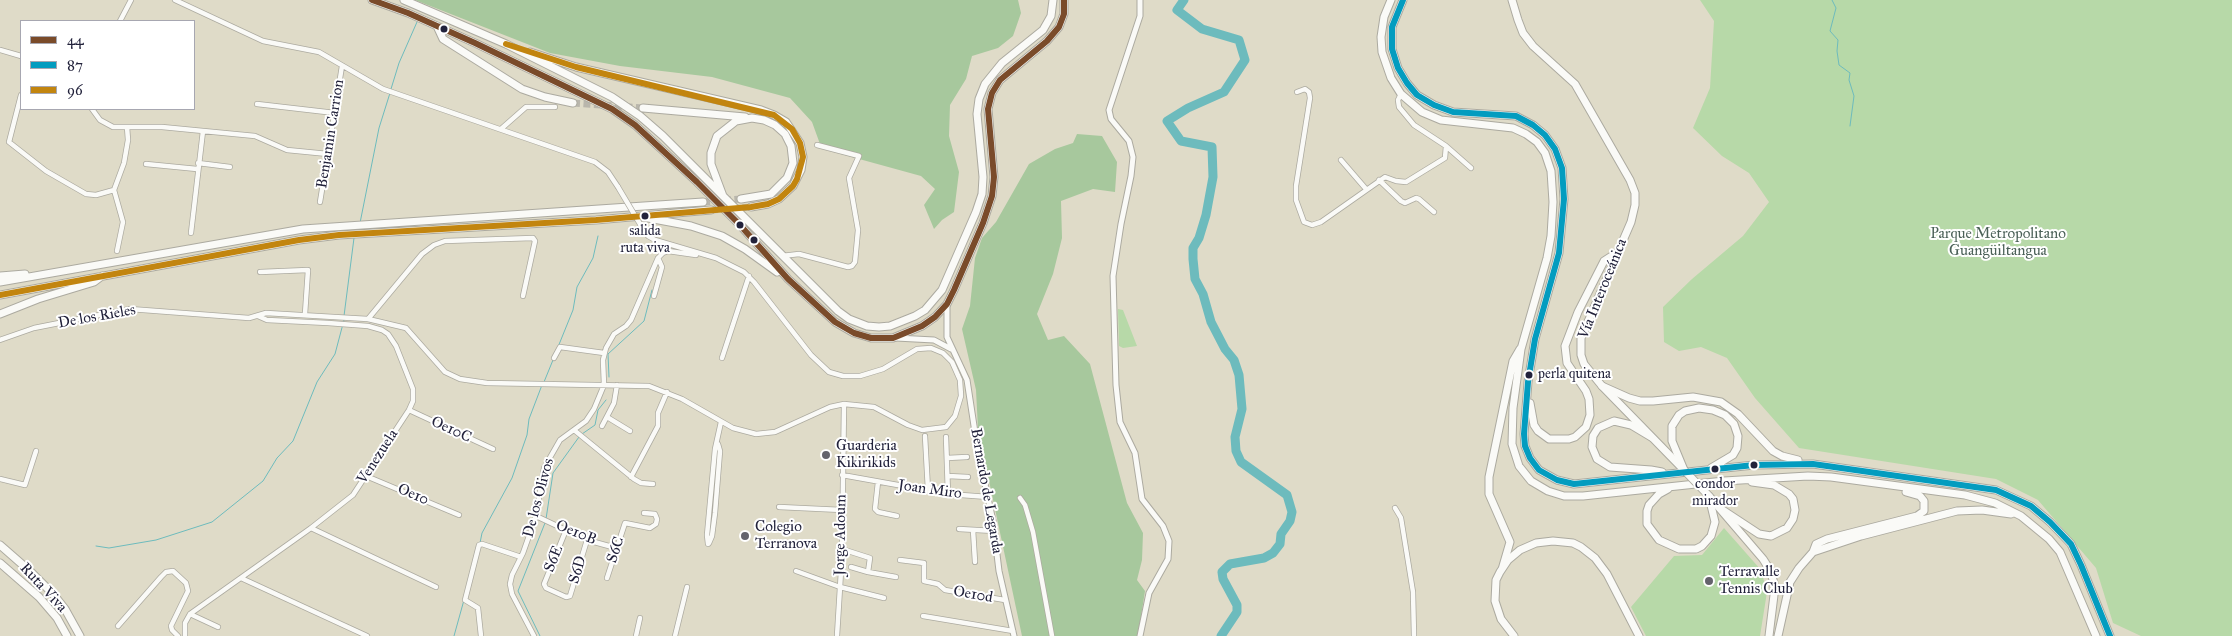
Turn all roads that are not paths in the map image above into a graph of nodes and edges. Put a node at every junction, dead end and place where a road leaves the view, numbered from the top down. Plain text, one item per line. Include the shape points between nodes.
1 (131, 0) edge
2 (175, 0) edge
3 (372, 0) edge
4 (404, 0) edge
5 (1053, 0) edge
6 (1064, 0) edge
7 (1140, 0) edge
8 (1391, 0) edge
9 (1403, 0) edge
10 (1512, 0) edge
11 (121, 20) edge
12 (437, 26) junction
13 (506, 44) junction
14 (0, 50) edge
15 (20, 56) edge
16 (342, 66) junction
17 (1297, 92) dead end
18 (1401, 94) junction
19 (20, 99) edge
20 (573, 103) tunnel mouth
21 (257, 104) dead end
22 (555, 107) dead end
23 (643, 108) tunnel mouth
24 (93, 110) edge
25 (335, 113) junction
26 (752, 118) junction
27 (127, 127) junction
28 (501, 129) junction
29 (203, 131) junction
30 (817, 145) dead end
31 (1446, 146) junction
32 (328, 154) junction
33 (1341, 160) dead end
34 (146, 164) dead end
35 (198, 164) junction
36 (230, 167) dead end
37 (1471, 168) dead end
38 (197, 169) junction
39 (1379, 180) junction
40 (1366, 189) junction
41 (114, 190) junction
42 (724, 198) junction
43 (742, 199) tunnel mouth
44 (320, 202) dead end
45 (703, 202) tunnel mouth
46 (751, 207) tunnel mouth
47 (711, 210) tunnel mouth
48 (1434, 212) dead end
49 (641, 216) junction
50 (191, 233) dead end
51 (117, 251) dead end
52 (1618, 252) junction
53 (705, 255) junction
54 (782, 256) junction
55 (658, 258) junction
56 (260, 272) dead end
57 (104, 274) junction
58 (38, 275) junction
59 (0, 276) edge
60 (749, 276) junction
61 (788, 279) junction
62 (0, 282) edge
63 (0, 295) edge
64 (523, 296) dead end
65 (654, 296) dead end
66 (947, 304) junction
67 (0, 314) edge
68 (305, 314) junction
69 (258, 316) junction
70 (368, 319) junction
71 (893, 338) junction
72 (0, 340) edge
73 (951, 349) junction
74 (1520, 349) junction
75 (604, 353) junction
76 (554, 358) dead end
77 (722, 358) dead end
78 (954, 360) junction
79 (1528, 382) junction
80 (604, 385) junction
81 (617, 385) junction
82 (1602, 386) junction
83 (667, 392) junction
84 (844, 404) junction
85 (409, 410) junction
86 (607, 417) junction
87 (721, 422) junction
88 (602, 426) dead end
89 (576, 431) junction
90 (630, 431) dead end
91 (925, 436) dead end
92 (946, 437) dead end
93 (1651, 437) junction
94 (493, 449) dead end
95 (36, 450) dead end
96 (967, 457) dead end
97 (947, 458) junction
98 (1814, 464) junction
99 (1684, 470) junction
100 (1706, 470) junction
101 (1667, 474) junction
102 (842, 475) junction
103 (366, 476) junction
104 (948, 476) junction
105 (631, 477) junction
106 (968, 477) dead end
107 (0, 479) edge
108 (1740, 480) junction
109 (878, 482) junction
110 (653, 484) dead end
111 (1887, 486) junction
112 (1673, 487) junction
113 (714, 490) junction
114 (928, 490) junction
115 (948, 494) junction
116 (1709, 496) junction
117 (988, 497) junction
118 (1020, 498) dead end
119 (780, 507) dead end
120 (1395, 508) dead end
121 (1721, 509) junction
122 (842, 510) junction
123 (644, 513) dead end
124 (459, 515) dead end
125 (897, 516) dead end
126 (2022, 516) junction
127 (535, 517) junction
128 (310, 528) junction
129 (958, 529) dead end
130 (973, 530) junction
131 (565, 531) junction
132 (994, 531) junction
133 (587, 541) junction
134 (0, 545) edge
135 (842, 548) junction
136 (616, 549) junction
137 (1813, 552) junction
138 (521, 557) junction
139 (900, 560) dead end
140 (974, 562) dead end
141 (0, 563) edge
142 (1503, 566) junction
143 (851, 567) dead end
144 (796, 571) dead end
145 (868, 572) junction
146 (896, 577) dead end
147 (241, 578) junction
148 (606, 578) dead end
149 (436, 587) dead end
150 (687, 587) dead end
151 (840, 587) junction
152 (566, 597) joint
153 (884, 598) dead end
154 (1005, 600) junction
155 (190, 614) junction
156 (923, 616) dead end
157 (640, 618) dead end
158 (118, 626) dead end
159 (218, 627) dead end
160 (1014, 633) edge
161 (1513, 634) edge
162 (67, 636) edge
163 (80, 636) edge
164 (178, 636) edge
165 (185, 636) edge
166 (367, 636) edge
167 (481, 636) edge
168 (534, 636) edge
169 (636, 636) edge
170 (675, 636) edge
171 (837, 636) edge
172 (1052, 636) edge
173 (1140, 636) edge
174 (1414, 636) edge
175 (1639, 636) edge
176 (1769, 636) edge
177 (1778, 636) edge
178 (2096, 636) edge
179 (2110, 636) edge

1 - 11 street
2 - 16 street via 264,41 318,52
3 - 12 main road
4 - 13 main road
5 - 54 main road via 1051,16 1043,30 1002,63 985,84 977,114 984,177 982,194 942,290 925,310 890,326 867,326 849,320
6 - 66 main road via 1064,14 1059,27 1000,80 992,93 988,109 994,177 992,196
7 - 173 street via 1140,16 1109,110 1111,119 1129,141 1133,157 1113,276 1120,422 1134,453 1142,499 1167,533 1170,550 1166,566 1150,594
8 - 18 main road via 1384,17 1382,52 1391,78
9 - 79 main road via 1392,27 1392,49 1398,68 1417,94 1453,112 1516,116 1539,130 1556,149 1562,168 1563,224
10 - 52 main road, Vía Interoceánica via 1524,33 1533,46 1575,84 1630,180 1635,205 1632,222
12 - 20 main road via 443,39 522,89
12 - 61 main road via 612,109 635,126 740,225
13 - 42 main road via 612,97 640,116
13 - 46 main road via 576,67 774,114 786,122 797,137 802,157 801,170 786,194 768,204
14 - 15 street
16 - 25 street, Benjamin Carrion
16 - 28 street via 383,89
17 - 40 street via 1304,89 1310,98 1296,186 1298,210 1304,222 1318,223
18 - 31 street via 1398,103 1408,118
18 - 74 main road via 1422,112 1441,120 1513,128 1537,142 1545,153 1551,171 1551,236
19 - 41 street via 9,142 46,171 86,194
21 - 25 street
22 - 28 street via 526,107
23 - 26 main road
24 - 27 street via 100,120 113,127
25 - 32 street, Benjamin Carrion
26 - 42 main road via 728,126 712,147 712,170
26 - 43 main road via 775,125 786,134 793,162 787,178 771,194
27 - 29 street
27 - 41 street via 124,163
28 - 53 street, bridge via 595,162 608,172 648,236
29 - 32 street via 255,136 287,150
29 - 35 street
30 - 54 street via 859,156 850,178 858,230 855,262 848,267 800,254
31 - 37 street
31 - 39 street via 1442,162 1409,180 1402,183 1384,177
32 - 44 street, Benjamin Carrion
33 - 40 street
34 - 38 street
35 - 36 street
35 - 38 street
38 - 50 street
39 - 40 street
39 - 48 street via 1401,201 1405,203 1416,198
41 - 51 street via 123,222
42 - 54 main road
45 - 58 main road via 303,229
47 - 49 main road
49 - 57 main road via 339,235
49 - 61 main road via 692,226 722,236 745,248
52 - 79 main road via 1604,261 1565,346 1567,362 1589,399 1590,415 1586,427 1575,437 1563,441 1543,436 1532,417
52 - 82 main road, Vía Interoceánica via 1581,338 1584,364
53 - 55 street via 668,251
53 - 60 street via 738,267
55 - 65 street via 662,267
55 - 75 street, De los Olivos via 631,320 614,334
56 - 68 street via 308,270
57 - 63 main road
57 - 67 main road via 94,282
58 - 59 main road
58 - 62 main road
60 - 77 street
60 - 78 street via 811,355 829,372 852,377 868,374 924,348 937,350
61 - 71 main road via 835,322 854,333 871,338
64 - 70 street via 533,238 456,239 434,245 411,266
66 - 71 main road via 922,326
66 - 73 street, Bernardo de Legarda via 946,328
68 - 69 street via 266,313
68 - 70 street
69 - 72 street, De los Rieles via 118,310 34,328
69 - 85 street, Venezuela via 267,320 368,326 388,334 413,389
70 - 80 street via 406,328 445,372 460,379 487,383
71 - 73 street via 934,340
73 - 78 street, Bernardo de Legarda
74 - 112 main road via 1512,444 1519,466 1531,482 1548,492 1564,496
74 - 142 main road via 1513,361 1489,477 1489,494 1510,542
75 - 76 street via 560,347
75 - 80 street, De los Olivos
78 - 84 street via 961,396 956,416 946,427 917,429 874,407
78 - 117 street, Bernardo de Legarda via 967,380
79 - 101 main road via 1525,446 1539,470 1574,484
80 - 81 street
80 - 89 street, De los Olivos via 589,417
81 - 83 street via 649,386
81 - 86 street via 614,404
82 - 93 main road, Vía Interoceánica
82 - 98 main road via 1640,401 1693,397 1721,402 1738,414 1777,454
83 - 87 street
83 - 105 street via 658,413 658,426
84 - 87 street via 765,434 744,432
84 - 102 street, Jorge Adoum
85 - 94 street, Oe10C
85 - 103 street, Venezuela
86 - 88 street
86 - 90 street
87 - 113 street via 715,449
89 - 105 street
89 - 127 street, De los Olivos via 560,440 547,461
91 - 114 street
92 - 97 street
93 - 99 main road, Vía Interoceánica
93 - 101 main road via 1631,425 1614,421 1598,428 1592,447 1597,459 1610,467
95 - 107 street via 25,485
96 - 97 street
97 - 104 street
98 - 100 main road
98 - 179 main road via 1996,490 2032,506 2071,544
99 - 100 main road via 1672,441 1672,426 1679,415 1699,408 1725,415 1734,424 1738,436 1733,455
99 - 116 main road, Vía Interoceánica, bridge
100 - 101 main road
102 - 109 street, Joan Miro
102 - 122 street, Jorge Adoum
103 - 124 street, Oe10
103 - 128 street, Venezuela via 347,500
104 - 106 street
104 - 115 street
105 - 110 street via 641,483
108 - 111 main road via 1816,476
108 - 112 main road
108 - 121 main road via 1774,485 1785,491 1794,504 1791,524 1777,534 1765,536 1752,531
109 - 114 street, Joan Miro
109 - 125 street via 875,509
111 - 126 main road via 1965,495 1995,503
111 - 137 main road via 1920,496 1924,501 1924,511 1917,516 1827,539 1816,544
112 - 116 main road via 1653,499 1646,517 1654,535 1679,549 1696,549 1711,536 1715,522
113 - 113 street via 707,535 708,544 713,532
114 - 115 street, Joan Miro
115 - 117 street, Joan Miro
116 - 121 main road, Vía Interoceánica
117 - 132 street, Bernardo de Legarda
118 - 172 street via 1033,532
119 - 122 street
120 - 174 street via 1401,518 1413,592
121 - 176 main road, Vía Interoceánica via 1770,570 1774,595
122 - 135 street, Jorge Adoum
123 - 136 street, S6C via 656,516 655,526 648,528 626,523
126 - 137 main road via 1982,510 1957,511
126 - 178 main road via 2060,552
127 - 131 street, Oe10B
127 - 138 street, De los Olivos
128 - 147 street, Venezuela
128 - 149 street
129 - 130 street
130 - 132 street
130 - 140 street
131 - 133 street, Oe10B
131 - 152 street, S6E via 544,584 545,588
132 - 154 street, Bernardo de Legarda
133 - 136 street, Oe10B
133 - 152 street, S6D via 570,594
134 - 163 main road, Ruta Viva via 54,595
135 - 145 street via 870,558
135 - 151 street, Jorge Adoum
136 - 148 street, S6C
137 - 177 main road via 1790,582
138 - 167 street via 482,544 479,546 465,600 478,608
138 - 168 street, De los Olivos via 512,575 511,589
139 - 154 street, Oe10d via 924,564 924,581 938,584 945,590
141 - 162 main road, Ruta Viva via 39,597
142 - 161 main road via 1496,580 1495,601 1501,619
142 - 175 main road via 1520,550 1536,543 1561,541 1581,547 1601,565
143 - 145 street
144 - 151 street
145 - 146 street
147 - 155 street, Venezuela
147 - 166 street
150 - 170 street
151 - 153 street
151 - 171 street, Jorge Adoum
154 - 160 street, Bernardo de Legarda
155 - 159 street
155 - 165 street via 185,623
156 - 160 street
157 - 169 street
158 - 164 street via 166,572 173,571 186,582 188,591 171,626

